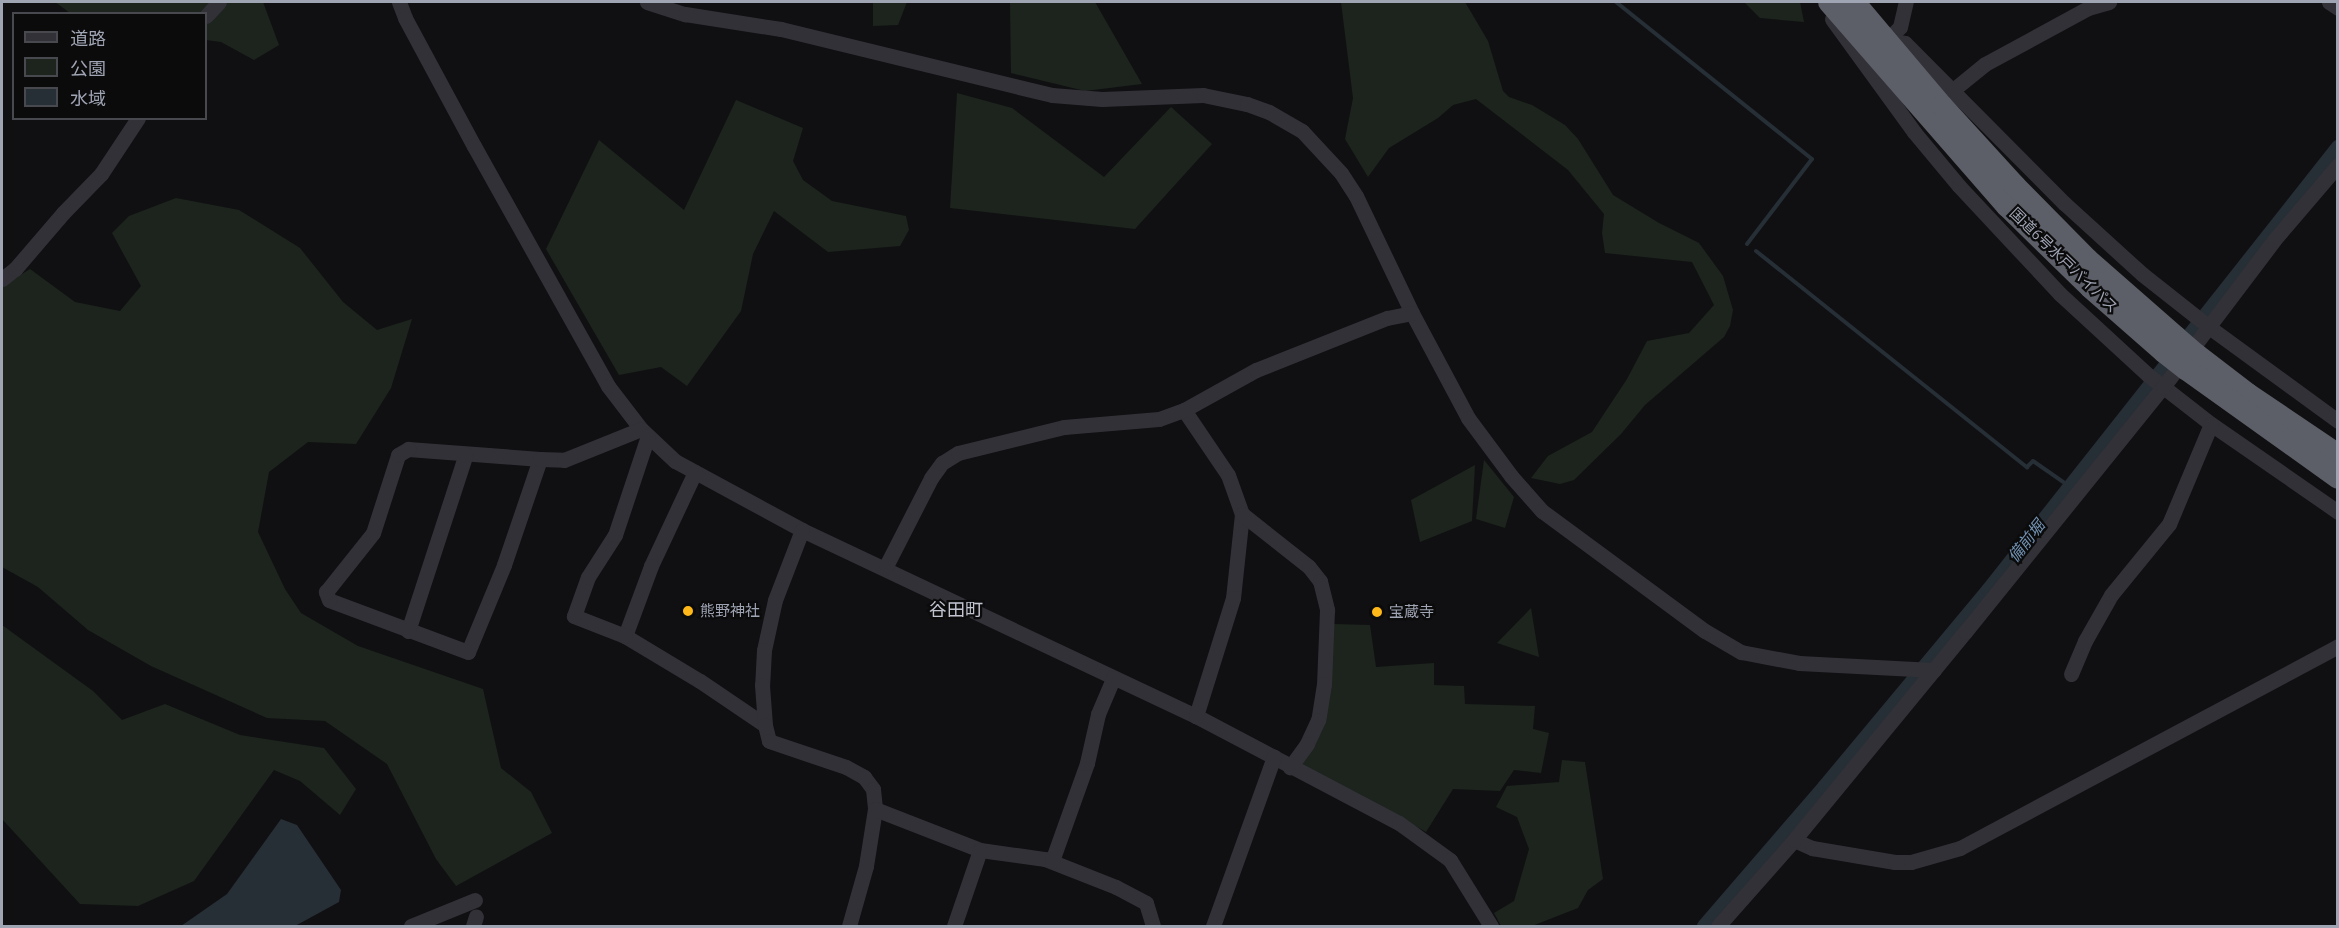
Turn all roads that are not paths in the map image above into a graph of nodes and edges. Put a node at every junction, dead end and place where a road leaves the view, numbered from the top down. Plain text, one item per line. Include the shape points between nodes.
1 (219, 2) edge
2 (399, 2) edge
3 (647, 2) edge
4 (1820, 2) edge
5 (1829, 2) edge
6 (1854, 2) edge
7 (1906, 2) edge
8 (2109, 2) edge
9 (2329, 2) edge
10 (2337, 8) edge
11 (207, 15) edge
12 (1887, 40) junction
13 (1953, 90) junction
14 (137, 120) edge
15 (2337, 165) edge
16 (2, 279) edge
17 (1412, 313) junction
18 (2202, 322) junction
19 (2170, 344) junction
20 (2192, 362) junction
21 (2156, 381) junction
22 (1184, 410) junction
23 (2337, 421) edge
24 (2211, 424) junction
25 (645, 432) junction
26 (466, 454) junction
27 (2337, 455) edge
28 (540, 459) junction
29 (695, 472) junction
30 (2337, 478) edge
31 (2337, 512) edge
32 (1242, 514) junction
33 (802, 530) junction
34 (885, 568) junction
35 (408, 631) junction
36 (625, 636) junction
37 (2337, 646) edge
38 (1924, 669) junction
39 (2071, 674) dead end
40 (1113, 678) junction
41 (1196, 716) junction
42 (765, 725) junction
43 (1274, 757) junction
44 (1290, 766) junction
45 (875, 809) junction
46 (1794, 840) junction
47 (980, 850) junction
48 (1052, 861) junction
49 (476, 900) dead end
50 (411, 927) edge
51 (849, 927) edge
52 (954, 927) edge
53 (1153, 927) edge
54 (1213, 927) edge
55 (1491, 927) edge
56 (1718, 927) edge

1 - 11 street
2 - 25 street via 513,219 608,386
3 - 17 street via 685,14 781,28 1052,95 1102,99 1203,95 1269,112 1302,131 1341,173 1383,248
4 - 21 street via 1914,132 1966,195 2060,294
5 - 19 highway, 国道6号水戸バイパス via 2007,206 2091,288
6 - 12 highway, 国道6号水戸バイパス
7 - 12 street via 1900,27
8 - 13 street via 2088,8 1985,64
9 - 10 street
12 - 13 street via 1905,43
12 - 19 highway, 国道6号水戸バイパス via 2015,186
13 - 18 street via 2096,233
14 - 16 street via 101,174
15 - 18 street
17 - 22 street via 1387,318 1257,370
17 - 38 street via 1468,418 1525,493 1542,511 1705,632 1741,652 1782,662
18 - 21 street
18 - 23 street
19 - 20 highway, 国道6号水戸バイパス, bridge
20 - 27 highway, 国道6号水戸バイパス via 2248,394
20 - 30 highway, 国道6号水戸バイパス
21 - 24 street
21 - 38 street
22 - 32 street via 1228,476
22 - 34 street via 1159,419 1064,427 949,457 924,488
24 - 31 street
24 - 39 street via 2169,524 2111,595
25 - 28 street via 564,460
25 - 29 street via 675,461
25 - 36 street via 615,535 588,578 574,616
26 - 28 street
26 - 35 street
26 - 35 street via 408,449 398,455 373,533 326,592 329,600
28 - 35 street via 504,565 468,652
29 - 33 street
29 - 36 street via 651,566
32 - 41 street via 1233,598
32 - 44 street via 1309,567 1320,581 1327,610 1324,684 1318,720 1307,744
33 - 34 street
33 - 42 street via 775,600 764,650
34 - 40 street
36 - 42 street
37 - 46 street via 1960,848 1911,862 1895,862 1812,848
38 - 46 street
40 - 41 street
40 - 48 street
41 - 43 street
42 - 45 street via 769,741 864,777 873,789
43 - 44 street
43 - 54 street
44 - 55 street via 1428,842 1450,861
45 - 47 street
45 - 51 street via 866,866
46 - 56 street
47 - 48 street
47 - 52 street
48 - 53 street via 1136,896 1146,903
49 - 50 street

